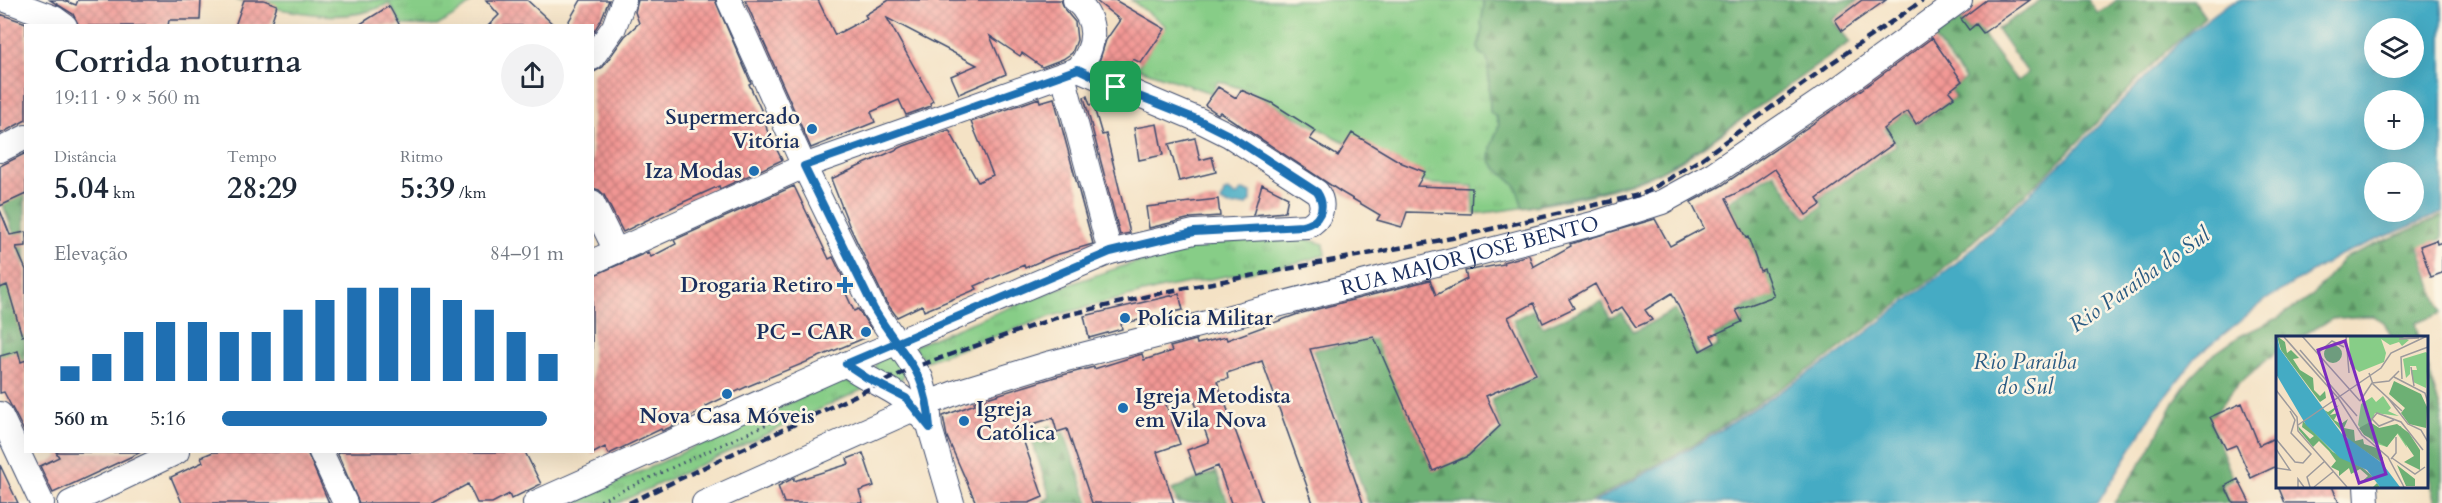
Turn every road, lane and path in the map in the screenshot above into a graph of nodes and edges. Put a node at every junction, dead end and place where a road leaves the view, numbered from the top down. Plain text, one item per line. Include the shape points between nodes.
1 (6, 0) edge
2 (624, 0) edge
3 (729, 0) edge
4 (1075, 0) edge
5 (1960, 0) edge
6 (62, 24) edge
7 (594, 55) edge
8 (1071, 72) junction
9 (24, 138) edge
10 (0, 150) edge
11 (804, 166) junction
12 (594, 206) edge
13 (616, 251) junction
14 (1110, 252) junction
15 (594, 261) edge
16 (897, 342) junction
17 (846, 364) junction
18 (922, 406) junction
19 (791, 413) dead end
20 (0, 414) edge
21 (175, 453) edge
22 (321, 453) edge
23 (2366, 488) edge
24 (42, 503) edge
25 (70, 503) edge
26 (345, 503) edge
27 (535, 503) edge
28 (595, 503) edge
29 (704, 503) edge
30 (952, 503) edge
31 (2367, 503) edge

1 - 6 street
2 - 7 street via 614,27
3 - 11 street
4 - 8 street via 1088,15 1093,33 1091,48
5 - 18 street, RUA MAJOR JOSÉ BENTO via 1749,151 1662,202 1051,363
8 - 11 street
8 - 14 street
8 - 14 street via 1229,135 1317,192 1322,204 1319,216 1307,226 1194,232
9 - 10 street
11 - 13 street
11 - 16 street via 874,309
12 - 13 street
13 - 15 street
14 - 16 street
16 - 17 street
16 - 18 street via 915,367
17 - 18 street
17 - 27 street
18 - 29 street, RUA MAJOR JOSÉ BENTO
18 - 30 street
19 - 28 path
20 - 24 street
21 - 25 street
22 - 26 street
23 - 31 street

